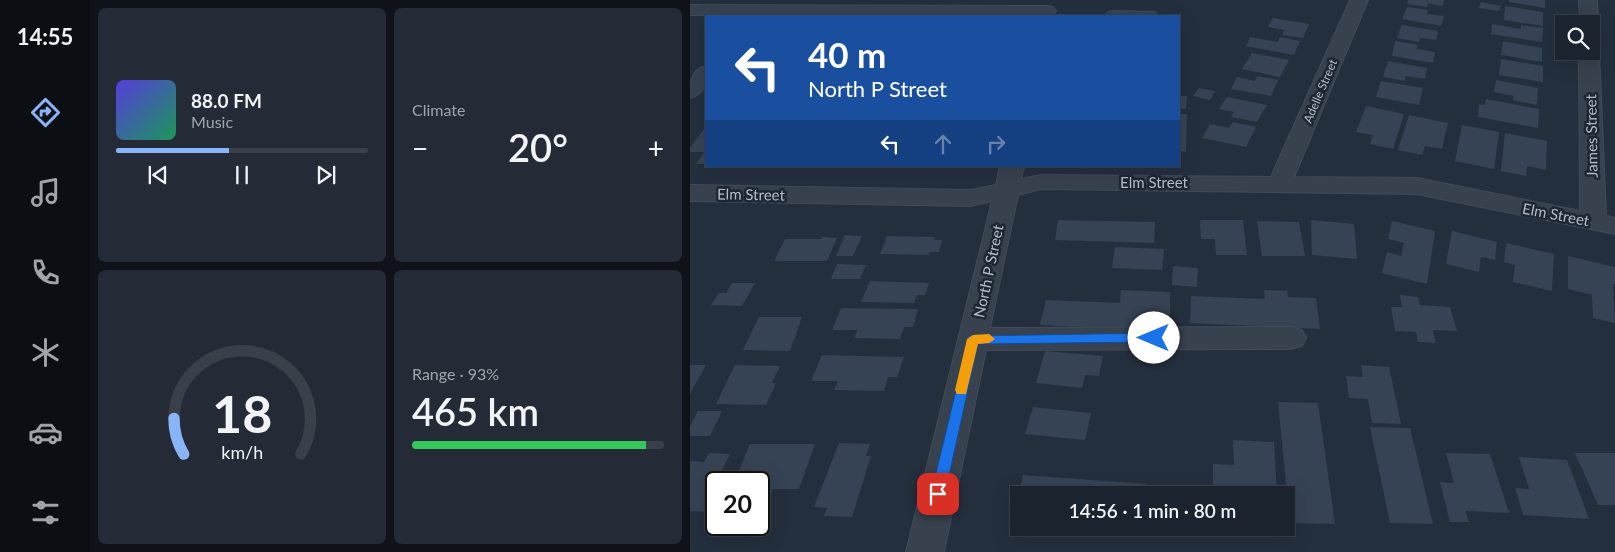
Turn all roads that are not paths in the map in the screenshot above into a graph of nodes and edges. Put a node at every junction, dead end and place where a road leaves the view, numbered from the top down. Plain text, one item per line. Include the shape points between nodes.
1 (1359, 0) edge
2 (1588, 0) edge
3 (757, 9) edge
4 (690, 10) edge
5 (1047, 11) edge
6 (1062, 15) edge
7 (1589, 15) edge
8 (1590, 60) edge
9 (705, 73) edge
10 (690, 92) edge
11 (1010, 178) edge
12 (1280, 183) junction
13 (690, 194) edge
14 (1604, 224) edge
15 (1291, 338) dead end
16 (973, 339) junction
17 (925, 552) edge

1 - 12 street, Adelle Street
2 - 7 street
3 - 4 street
3 - 5 street
5 - 6 street
8 - 14 street, James Street
9 - 10 street
11 - 12 street, Elm Street via 1041,182
11 - 13 street, Elm Street via 970,198
11 - 16 street, North P Street
12 - 14 street, Elm Street via 1417,186
15 - 16 street
16 - 17 street, North P Street

